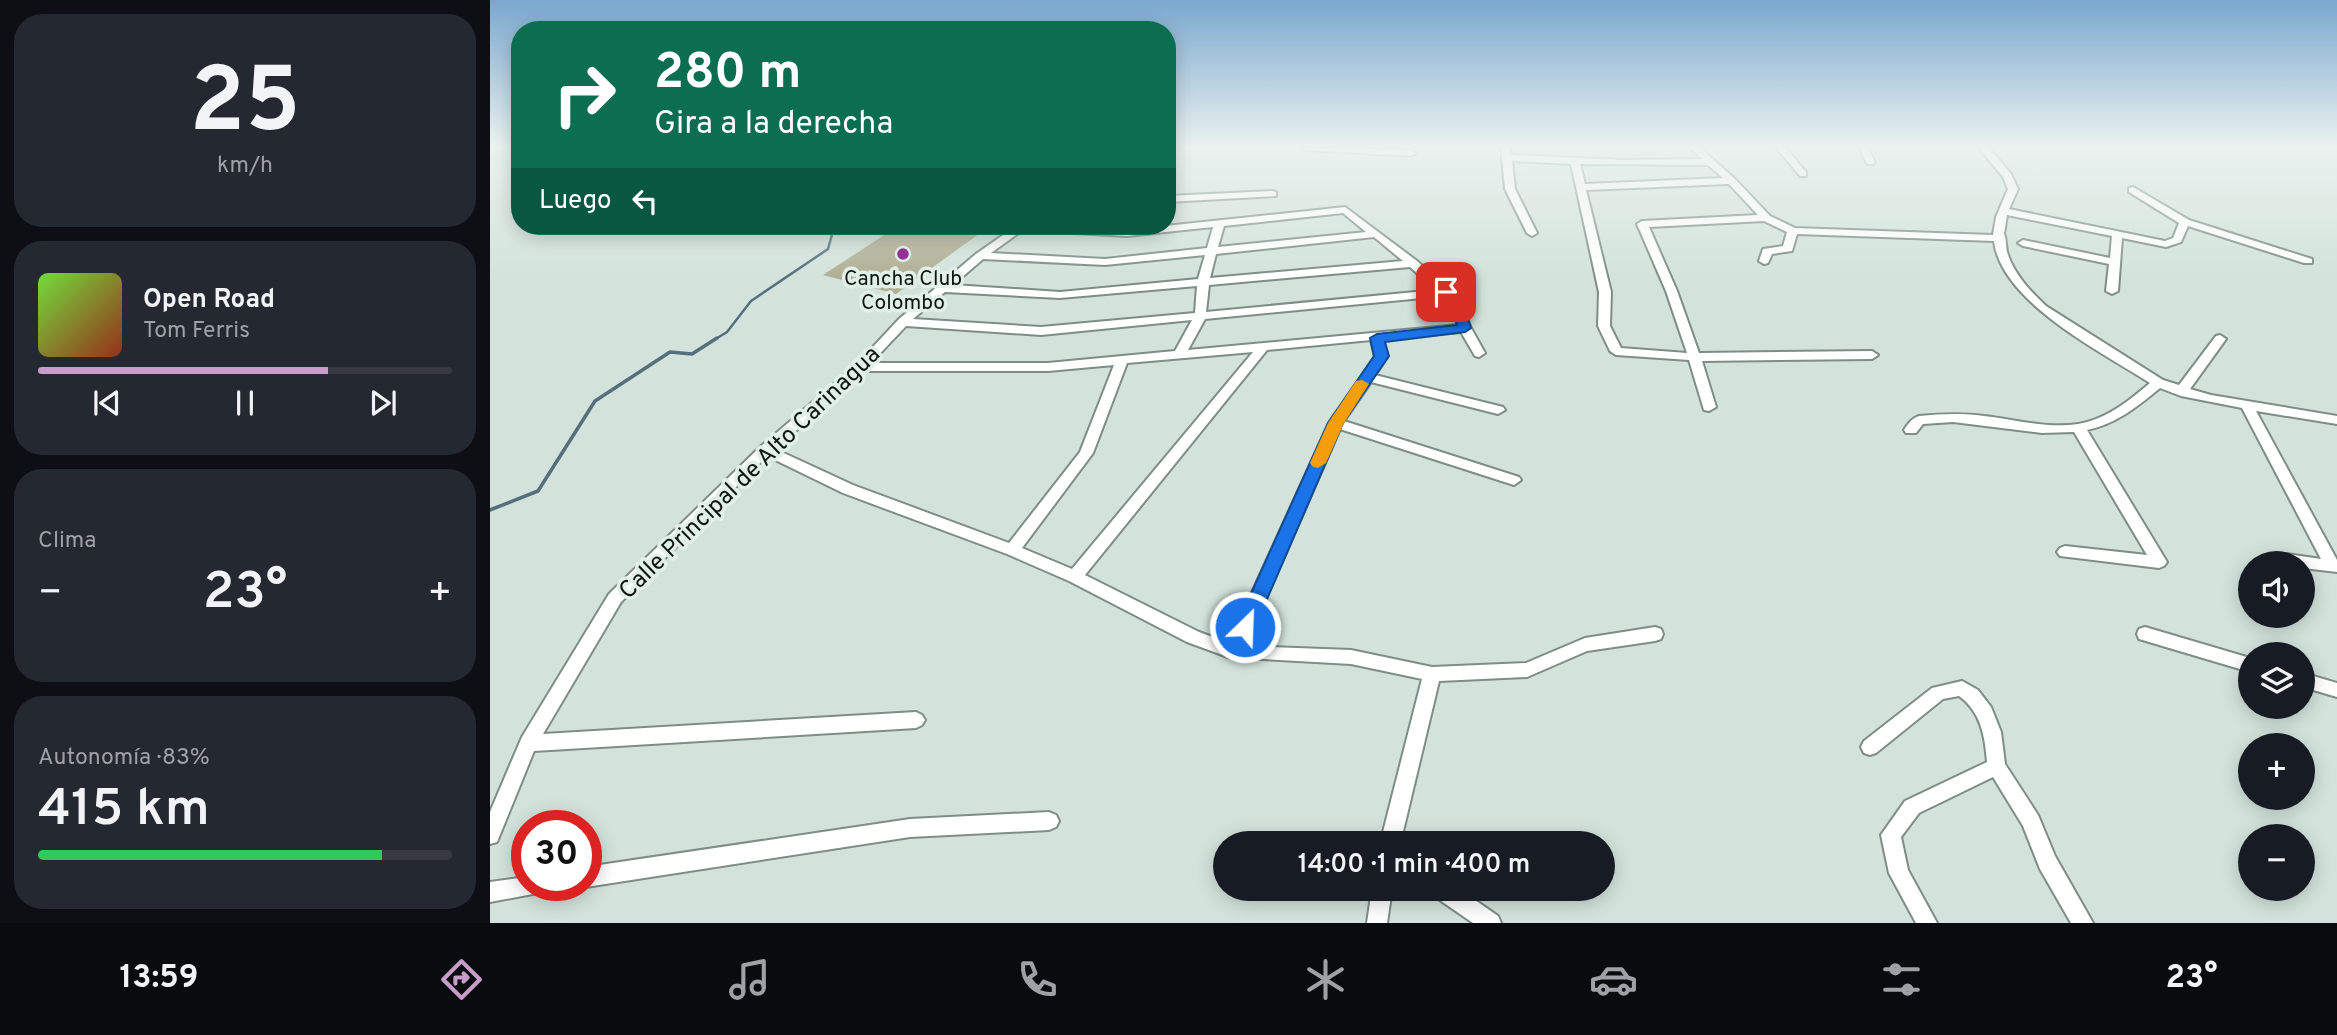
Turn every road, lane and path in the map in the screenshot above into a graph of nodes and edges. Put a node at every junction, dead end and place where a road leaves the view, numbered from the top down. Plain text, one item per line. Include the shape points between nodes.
1 (1511, 190) edge
2 (1580, 190) edge
3 (1740, 190) edge
4 (2013, 190) edge
5 (2133, 190) dead end
6 (1272, 194) dead end
7 (1176, 199) edge
8 (2004, 211) junction
9 (1766, 218) junction
10 (2185, 222) junction
11 (1219, 223) junction
12 (1176, 228) edge
13 (1793, 231) junction
14 (1532, 233) dead end
15 (1376, 234) junction
16 (1009, 235) edge
17 (2117, 235) junction
18 (2001, 238) junction
19 (2023, 243) dead end
20 (1210, 252) junction
21 (981, 256) junction
22 (1764, 261) dead end
23 (2308, 261) dead end
24 (2115, 262) junction
25 (1413, 263) junction
26 (1203, 283) junction
27 (942, 288) junction
28 (2112, 291) dead end
29 (1446, 292) junction
30 (1200, 317) junction
31 (903, 322) junction
32 (1465, 328) junction
33 (1377, 338) junction
34 (2220, 339) dead end
35 (1263, 346) junction
36 (1180, 353) junction
37 (1479, 353) dead end
38 (1872, 355) dead end
39 (1695, 357) junction
40 (1122, 360) junction
41 (861, 367) junction
42 (1368, 377) junction
43 (2158, 383) junction
44 (2181, 391) junction
45 (2247, 406) junction
46 (1710, 407) dead end
47 (1498, 410) dead end
48 (2337, 421) edge
49 (1336, 423) junction
50 (2078, 428) junction
51 (1911, 430) dead end
52 (765, 450) junction
53 (1514, 480) dead end
54 (1012, 550) junction
55 (2065, 552) dead end
56 (2315, 564) edge
57 (1075, 577) junction
58 (1655, 634) dead end
59 (2146, 634) dead end
60 (1234, 652) junction
61 (2238, 661) edge
62 (1432, 674) junction
63 (2315, 684) edge
64 (2337, 690) edge
65 (916, 720) dead end
66 (528, 743) junction
67 (1870, 747) dead end
68 (1996, 766) junction
69 (1049, 821) dead end
70 (1393, 831) edge
71 (490, 835) edge
72 (602, 875) edge
73 (511, 889) edge
74 (490, 892) edge
75 (1380, 901) edge
76 (1459, 901) edge
77 (1377, 923) edge
78 (1491, 923) edge
79 (1927, 923) edge
80 (2083, 923) edge

1 - 14 street
2 - 39 street via 1605,292 1604,326 1616,351
3 - 9 street
4 - 8 street
5 - 10 street
6 - 7 street
8 - 17 street
8 - 18 street
9 - 13 street
9 - 39 street via 1642,224 1663,267
10 - 17 street via 2177,240 2166,244
10 - 23 street
11 - 12 street
11 - 15 street via 1345,210
11 - 20 street
13 - 18 street
13 - 22 street via 1788,249 1768,251
15 - 20 street
15 - 25 street
16 - 21 street, Calle Principal de Alto Carinagua
17 - 24 street
18 - 43 street via 2003,256 2025,293
19 - 24 street
20 - 21 street via 1105,262
20 - 26 street
21 - 27 street, Calle Principal de Alto Carinagua
24 - 28 street
25 - 26 street
25 - 29 street
26 - 27 street via 1060,295
26 - 30 street
27 - 31 street, Calle Principal de Alto Carinagua
29 - 30 street
29 - 32 street
30 - 31 street via 1041,331
30 - 36 street
31 - 41 street, Calle Principal de Alto Carinagua
32 - 33 street
32 - 37 street
33 - 35 street
33 - 42 street via 1381,356
34 - 44 street
35 - 36 street
35 - 57 street
36 - 40 street
38 - 39 street
39 - 46 street
40 - 41 street via 1048,367
40 - 54 street via 1086,453
41 - 52 street, Calle Principal de Alto Carinagua
42 - 47 street
42 - 49 street
43 - 44 street
43 - 50 street via 2138,404 2114,419
44 - 45 street
45 - 48 street
45 - 56 street via 2333,567
49 - 53 street
49 - 60 street
50 - 51 street via 2030,428 1946,415 1919,420
50 - 55 street via 2159,562
52 - 54 street via 848,489
52 - 66 street, Calle Principal de Alto Carinagua via 615,598
54 - 57 street
57 - 60 street via 1193,637
58 - 62 street via 1585,645 1527,670
59 - 61 street
60 - 62 street via 1351,657
62 - 70 street
63 - 64 street
65 - 66 street
66 - 71 street, Calle Principal de Alto Carinagua
67 - 68 street via 1938,693 1962,688 1985,710 1995,739
68 - 79 street via 1912,807 1891,835 1899,873
68 - 80 street via 2031,821 2047,862
69 - 72 street via 911,828
73 - 74 street
75 - 77 street
76 - 78 street

